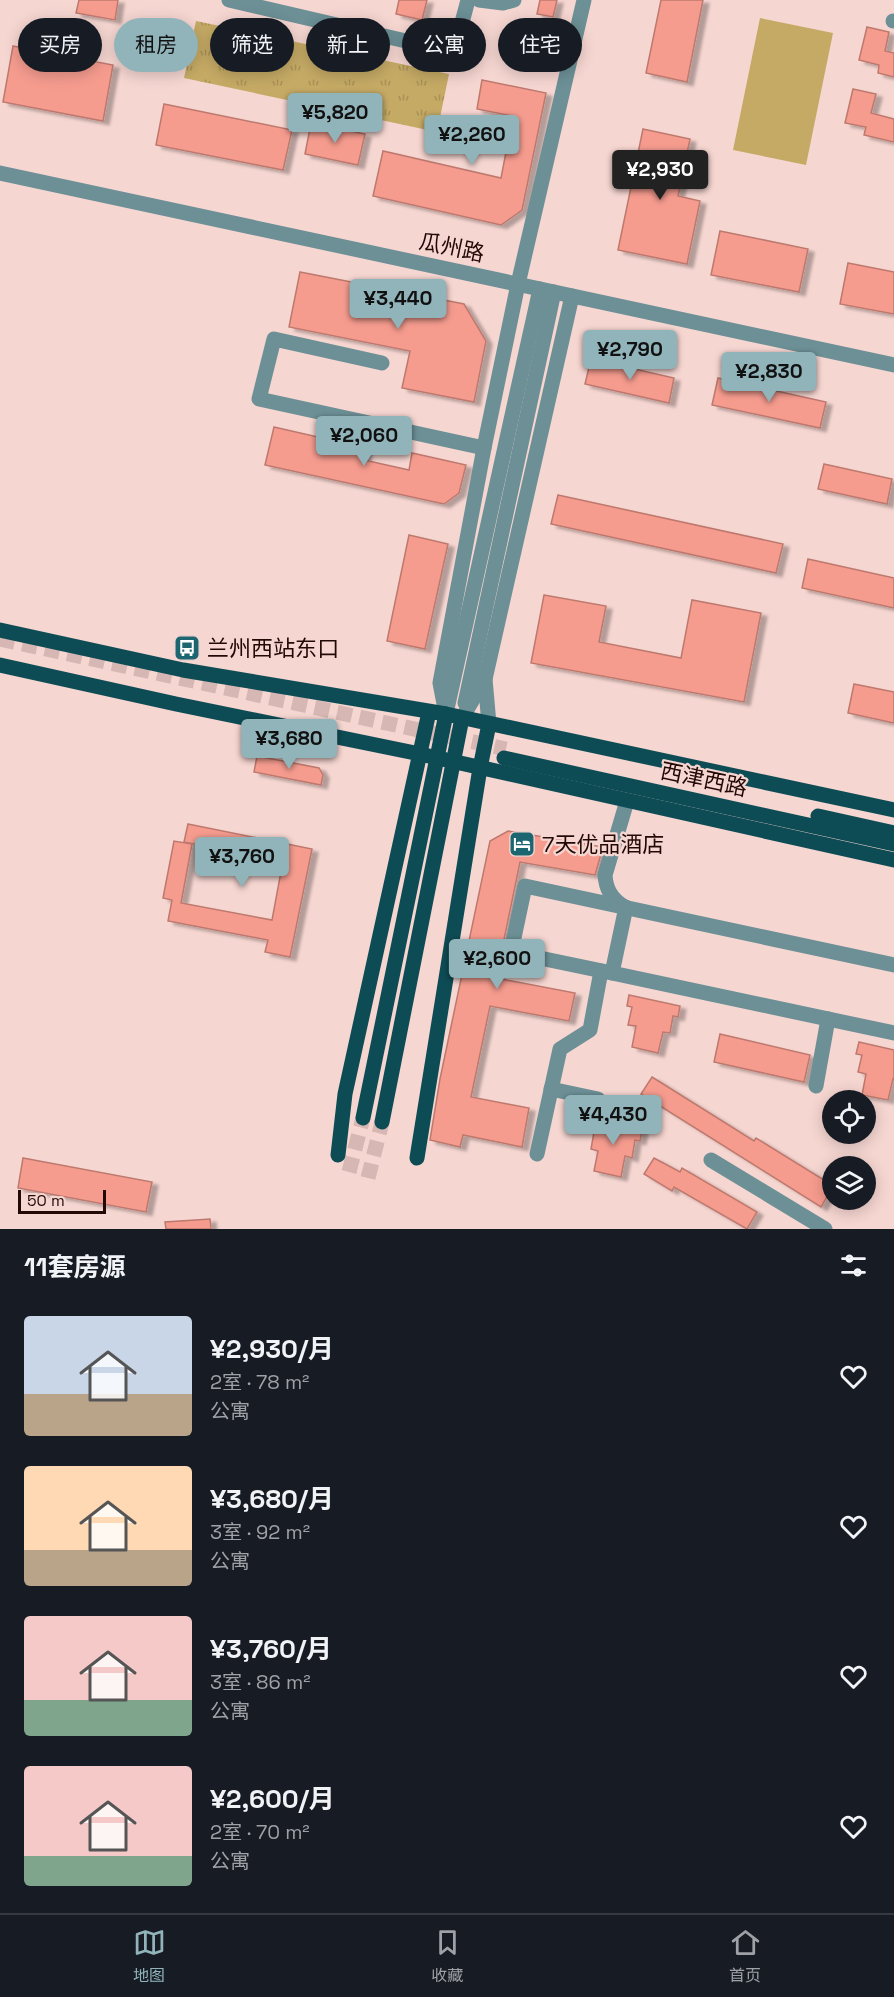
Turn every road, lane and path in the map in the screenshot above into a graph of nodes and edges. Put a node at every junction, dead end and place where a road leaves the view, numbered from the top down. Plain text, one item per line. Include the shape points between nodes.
1 (230, 0) edge
2 (468, 0) edge
3 (479, 0) edge
4 (514, 0) edge
5 (584, 0) edge
6 (0, 173) edge
7 (518, 284) junction
8 (547, 290) junction
9 (572, 296) junction
10 (382, 363) dead end
11 (894, 365) edge
12 (484, 448) junction
13 (0, 630) edge
14 (0, 665) edge
15 (485, 679) junction
16 (429, 712) junction
17 (446, 714) junction
18 (462, 718) junction
19 (489, 724) junction
20 (420, 754) junction
21 (436, 758) junction
22 (452, 761) junction
23 (480, 768) junction
24 (627, 801) junction
25 (894, 810) edge
26 (894, 833) edge
27 (894, 844) edge
28 (894, 860) edge
29 (626, 907) junction
30 (894, 964) edge
31 (606, 972) junction
32 (828, 1019) junction
33 (894, 1033) edge
34 (816, 1086) dead end
35 (551, 1089) junction
36 (598, 1099) dead end
37 (363, 1118) tunnel mouth
38 (382, 1122) tunnel mouth
39 (537, 1154) dead end
40 (338, 1155) dead end
41 (417, 1158) dead end
42 (711, 1160) dead end
43 (825, 1229) edge

1 - 2 street via 436,48 449,47 457,41
3 - 4 street
5 - 7 street
6 - 7 street, 瓜州路
7 - 8 street, 瓜州路
7 - 12 street
8 - 9 street, 瓜州路
8 - 17 street
8 - 18 street
9 - 11 street, 瓜州路
9 - 15 street
10 - 12 street via 274,339 259,399
12 - 17 street via 440,683
13 - 16 main road via 183,670
14 - 20 main road
15 - 18 street
15 - 19 street
16 - 17 main road
16 - 20 main road
17 - 18 main road
17 - 21 main road
18 - 19 main road
18 - 22 main road
19 - 23 main road
19 - 25 main road
20 - 21 main road
20 - 40 main road via 345,1094
21 - 22 main road
21 - 37 main road
22 - 23 main road
22 - 38 main road
23 - 24 main road
23 - 41 main road
24 - 28 main road
24 - 29 street via 605,875 610,894
26 - 27 main road, 西津西路 via 505,753
29 - 30 street
29 - 31 street
29 - 31 street via 525,886 511,952
31 - 32 street
31 - 35 street via 590,1030 560,1049
32 - 33 street
32 - 34 street
35 - 36 street
35 - 39 street
42 - 43 street

